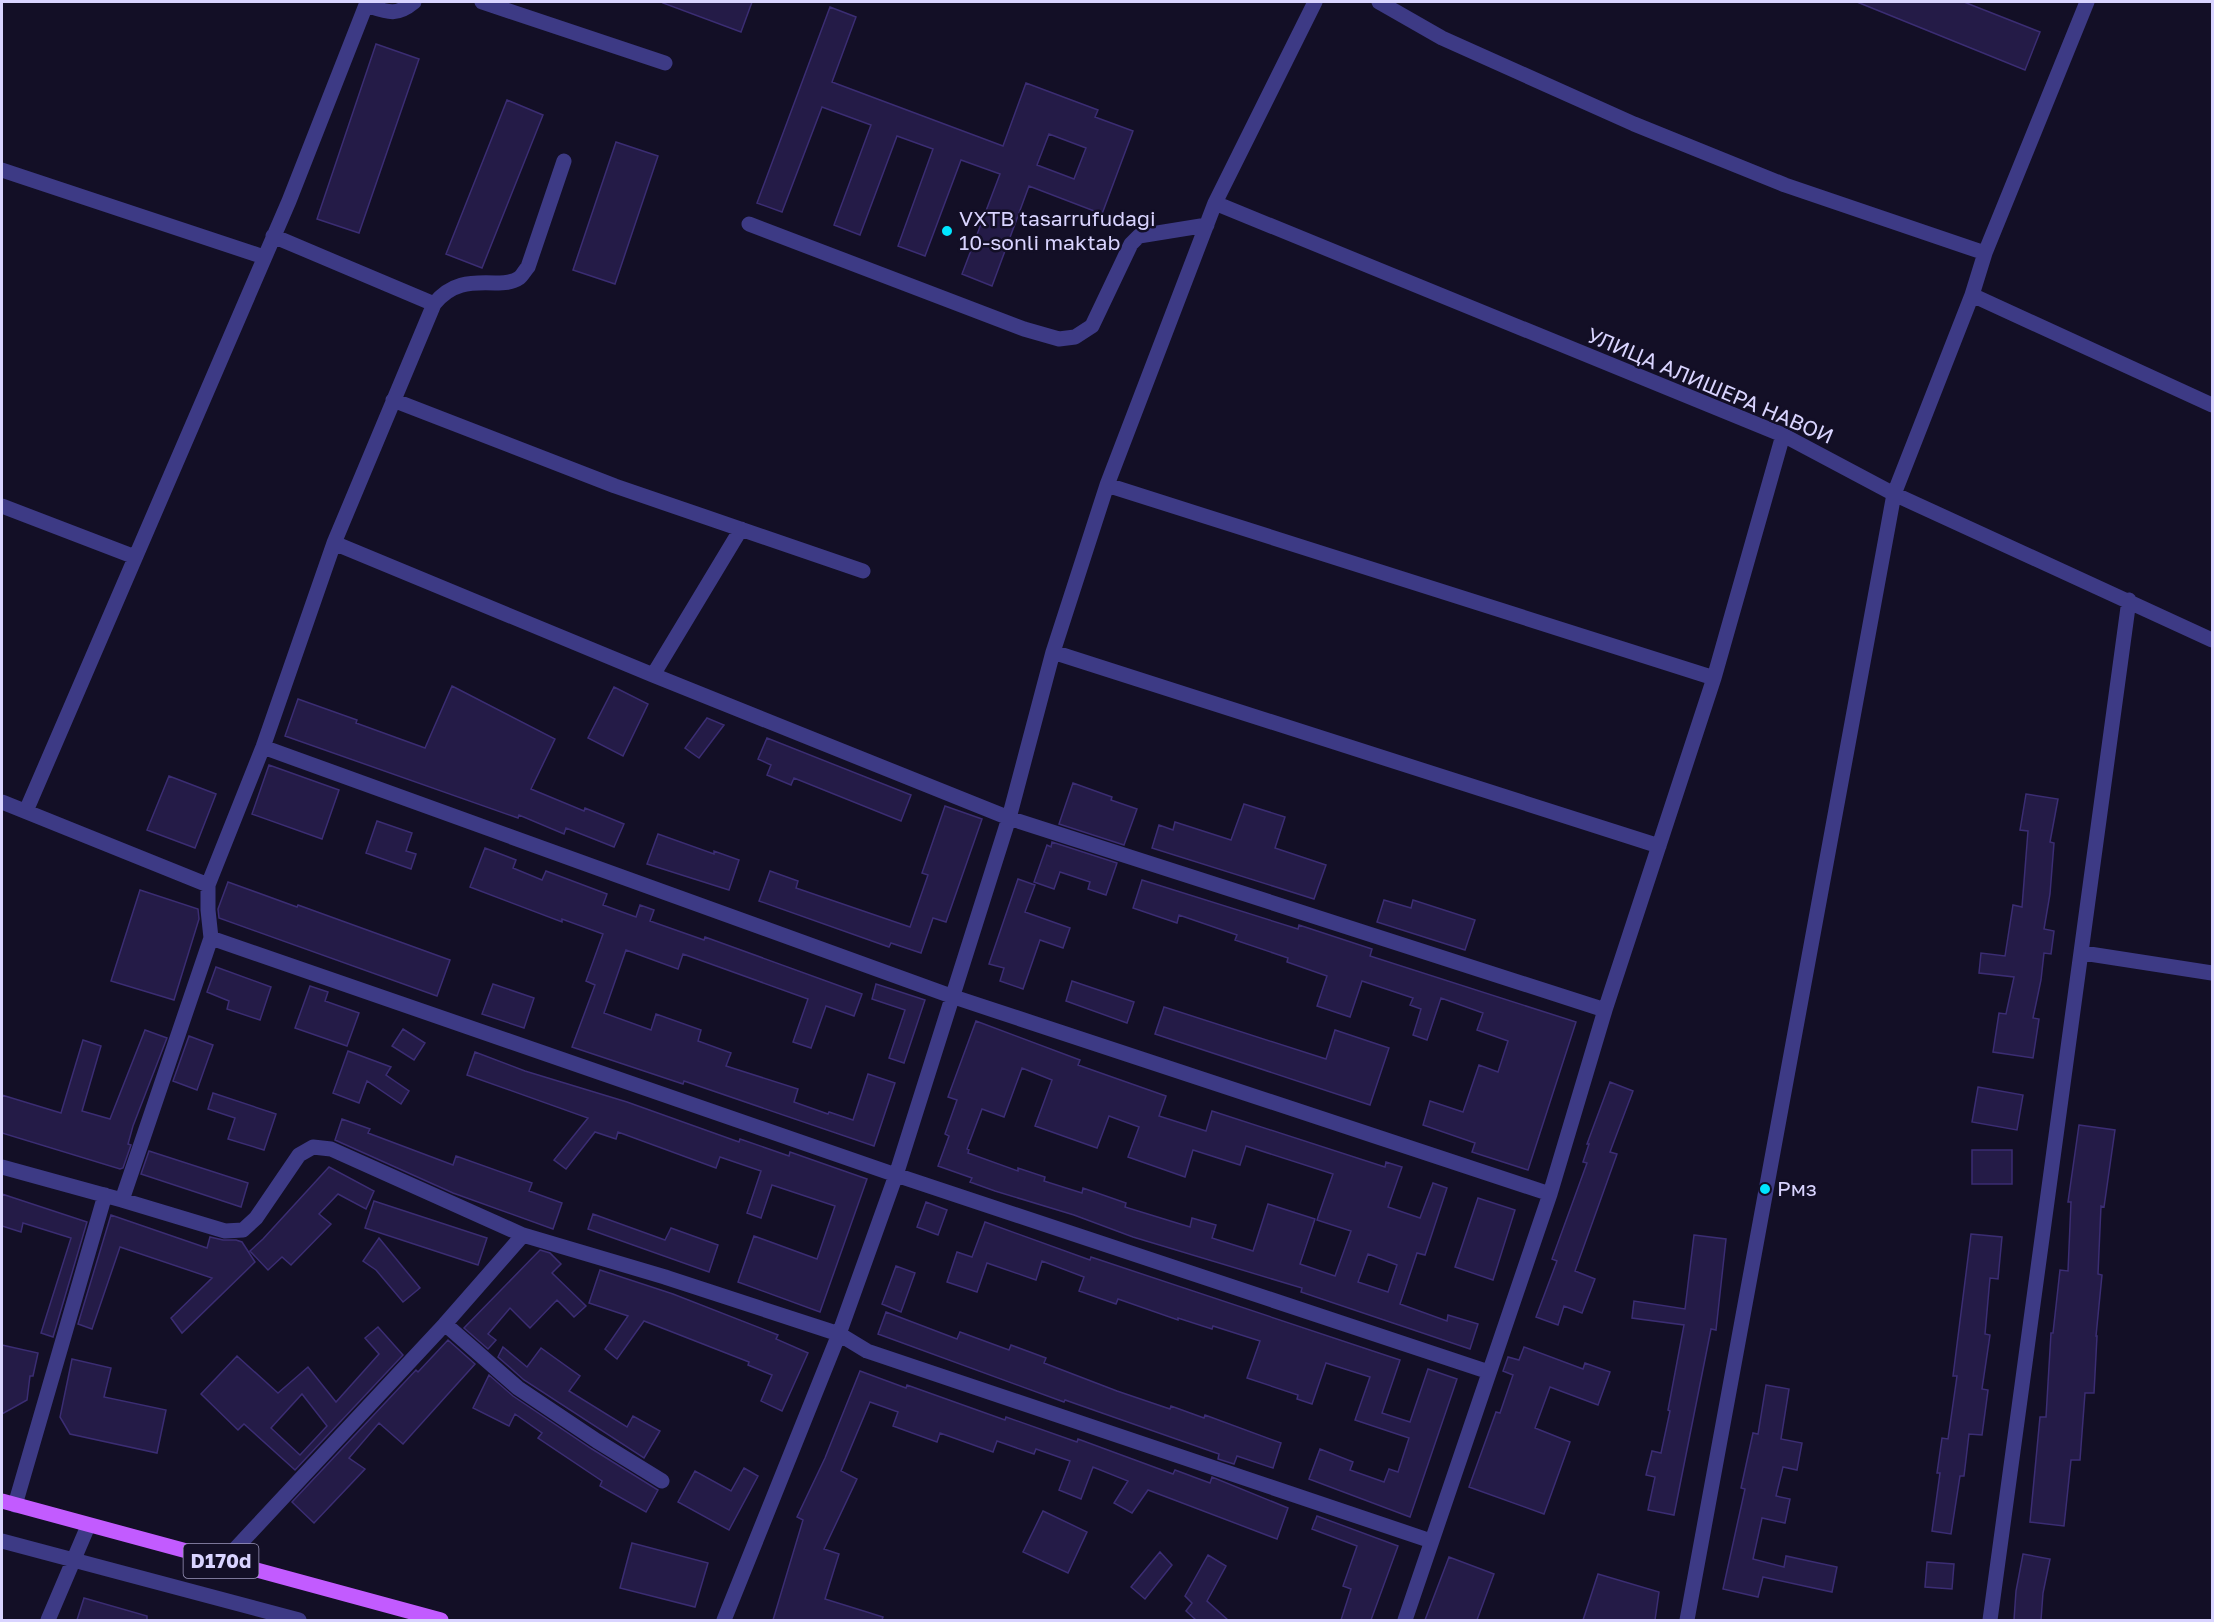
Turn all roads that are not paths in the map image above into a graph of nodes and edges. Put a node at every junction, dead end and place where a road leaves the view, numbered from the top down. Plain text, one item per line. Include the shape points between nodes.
1 (414, 2) edge
2 (482, 2) edge
3 (1315, 2) edge
4 (1379, 2) edge
5 (2086, 2) edge
6 (361, 3) edge
7 (525, 8) edge
8 (665, 63) dead end
9 (564, 160) dead end
10 (2, 170) edge
11 (1215, 203) junction
12 (749, 224) dead end
13 (1207, 225) junction
14 (273, 236) junction
15 (1985, 253) junction
16 (264, 257) junction
17 (1972, 295) junction
18 (434, 304) junction
19 (393, 400) junction
20 (2212, 405) edge
21 (1783, 435) junction
22 (1107, 485) junction
23 (1893, 494) junction
24 (2, 506) edge
25 (741, 529) junction
26 (334, 543) junction
27 (135, 557) junction
28 (863, 571) dead end
29 (2129, 600) junction
30 (2212, 640) edge
31 (1053, 652) junction
32 (653, 675) junction
33 (1714, 678) junction
34 (263, 747) junction
35 (2, 802) edge
36 (26, 811) junction
37 (1009, 818) junction
38 (1659, 846) junction
39 (208, 885) junction
40 (211, 938) junction
41 (2083, 953) junction
42 (2212, 973) edge
43 (951, 996) junction
44 (1605, 1010) junction
45 (2, 1167) edge
46 (896, 1174) junction
47 (1550, 1194) junction
48 (105, 1195) junction
49 (122, 1200) junction
50 (523, 1235) junction
51 (445, 1324) junction
52 (839, 1334) junction
53 (1489, 1372) junction
54 (662, 1481) dead end
55 (8, 1503) edge
56 (88, 1526) junction
57 (2, 1541) edge
58 (1431, 1541) junction
59 (74, 1560) junction
60 (223, 1562) junction
61 (48, 1620) edge
62 (299, 1620) edge
63 (441, 1620) edge
64 (724, 1620) edge
65 (1405, 1620) edge
66 (1687, 1620) edge
67 (1990, 1620) edge

1 - 6 street via 404,10 390,13
2 - 7 street
3 - 11 street
4 - 15 street via 1442,38 1634,124 1785,185
5 - 15 street
6 - 14 street
7 - 8 street
9 - 18 street via 528,267 519,278 505,283 461,285 443,293
10 - 16 street
11 - 13 street
11 - 21 street, УЛИЦА АЛИШЕРА НАВОИ
12 - 13 street via 1059,339 1075,337 1092,326 1131,244 1139,236
13 - 22 street
14 - 16 street
14 - 18 street
15 - 17 street
16 - 27 street
17 - 20 street
17 - 23 street
18 - 19 street
19 - 25 street via 615,486
19 - 26 street
21 - 23 street, УЛИЦА АЛИШЕРА НАВОИ
21 - 33 street
22 - 31 street
22 - 33 street
23 - 29 street, УЛИЦА АЛИШЕРА НАВОИ
23 - 66 street
24 - 27 street
25 - 28 street
25 - 32 street
26 - 32 street
26 - 34 street
27 - 36 street
29 - 30 street, УЛИЦА АЛИШЕРА НАВОИ
29 - 41 street
31 - 37 street
31 - 38 street
32 - 37 street
33 - 38 street
34 - 39 street
34 - 43 street
35 - 36 street
36 - 39 street
37 - 43 street
37 - 44 street
38 - 44 street
39 - 40 street
40 - 46 street
40 - 49 street
41 - 42 street
41 - 67 street
43 - 46 street
43 - 47 street
44 - 47 street
45 - 48 street
46 - 52 street
46 - 53 street
47 - 53 street
48 - 49 street
48 - 55 street
49 - 50 street via 225,1231 243,1230 256,1218 299,1155 313,1147 331,1149
50 - 51 street
50 - 52 street via 665,1276
51 - 54 street via 518,1388
51 - 60 street
52 - 58 street via 867,1351
52 - 64 street
53 - 58 street
55 - 56 main road, D170d
56 - 59 street
56 - 60 main road, D170d
57 - 59 street
58 - 65 street
59 - 61 street
59 - 62 street
60 - 63 main road, D170d

